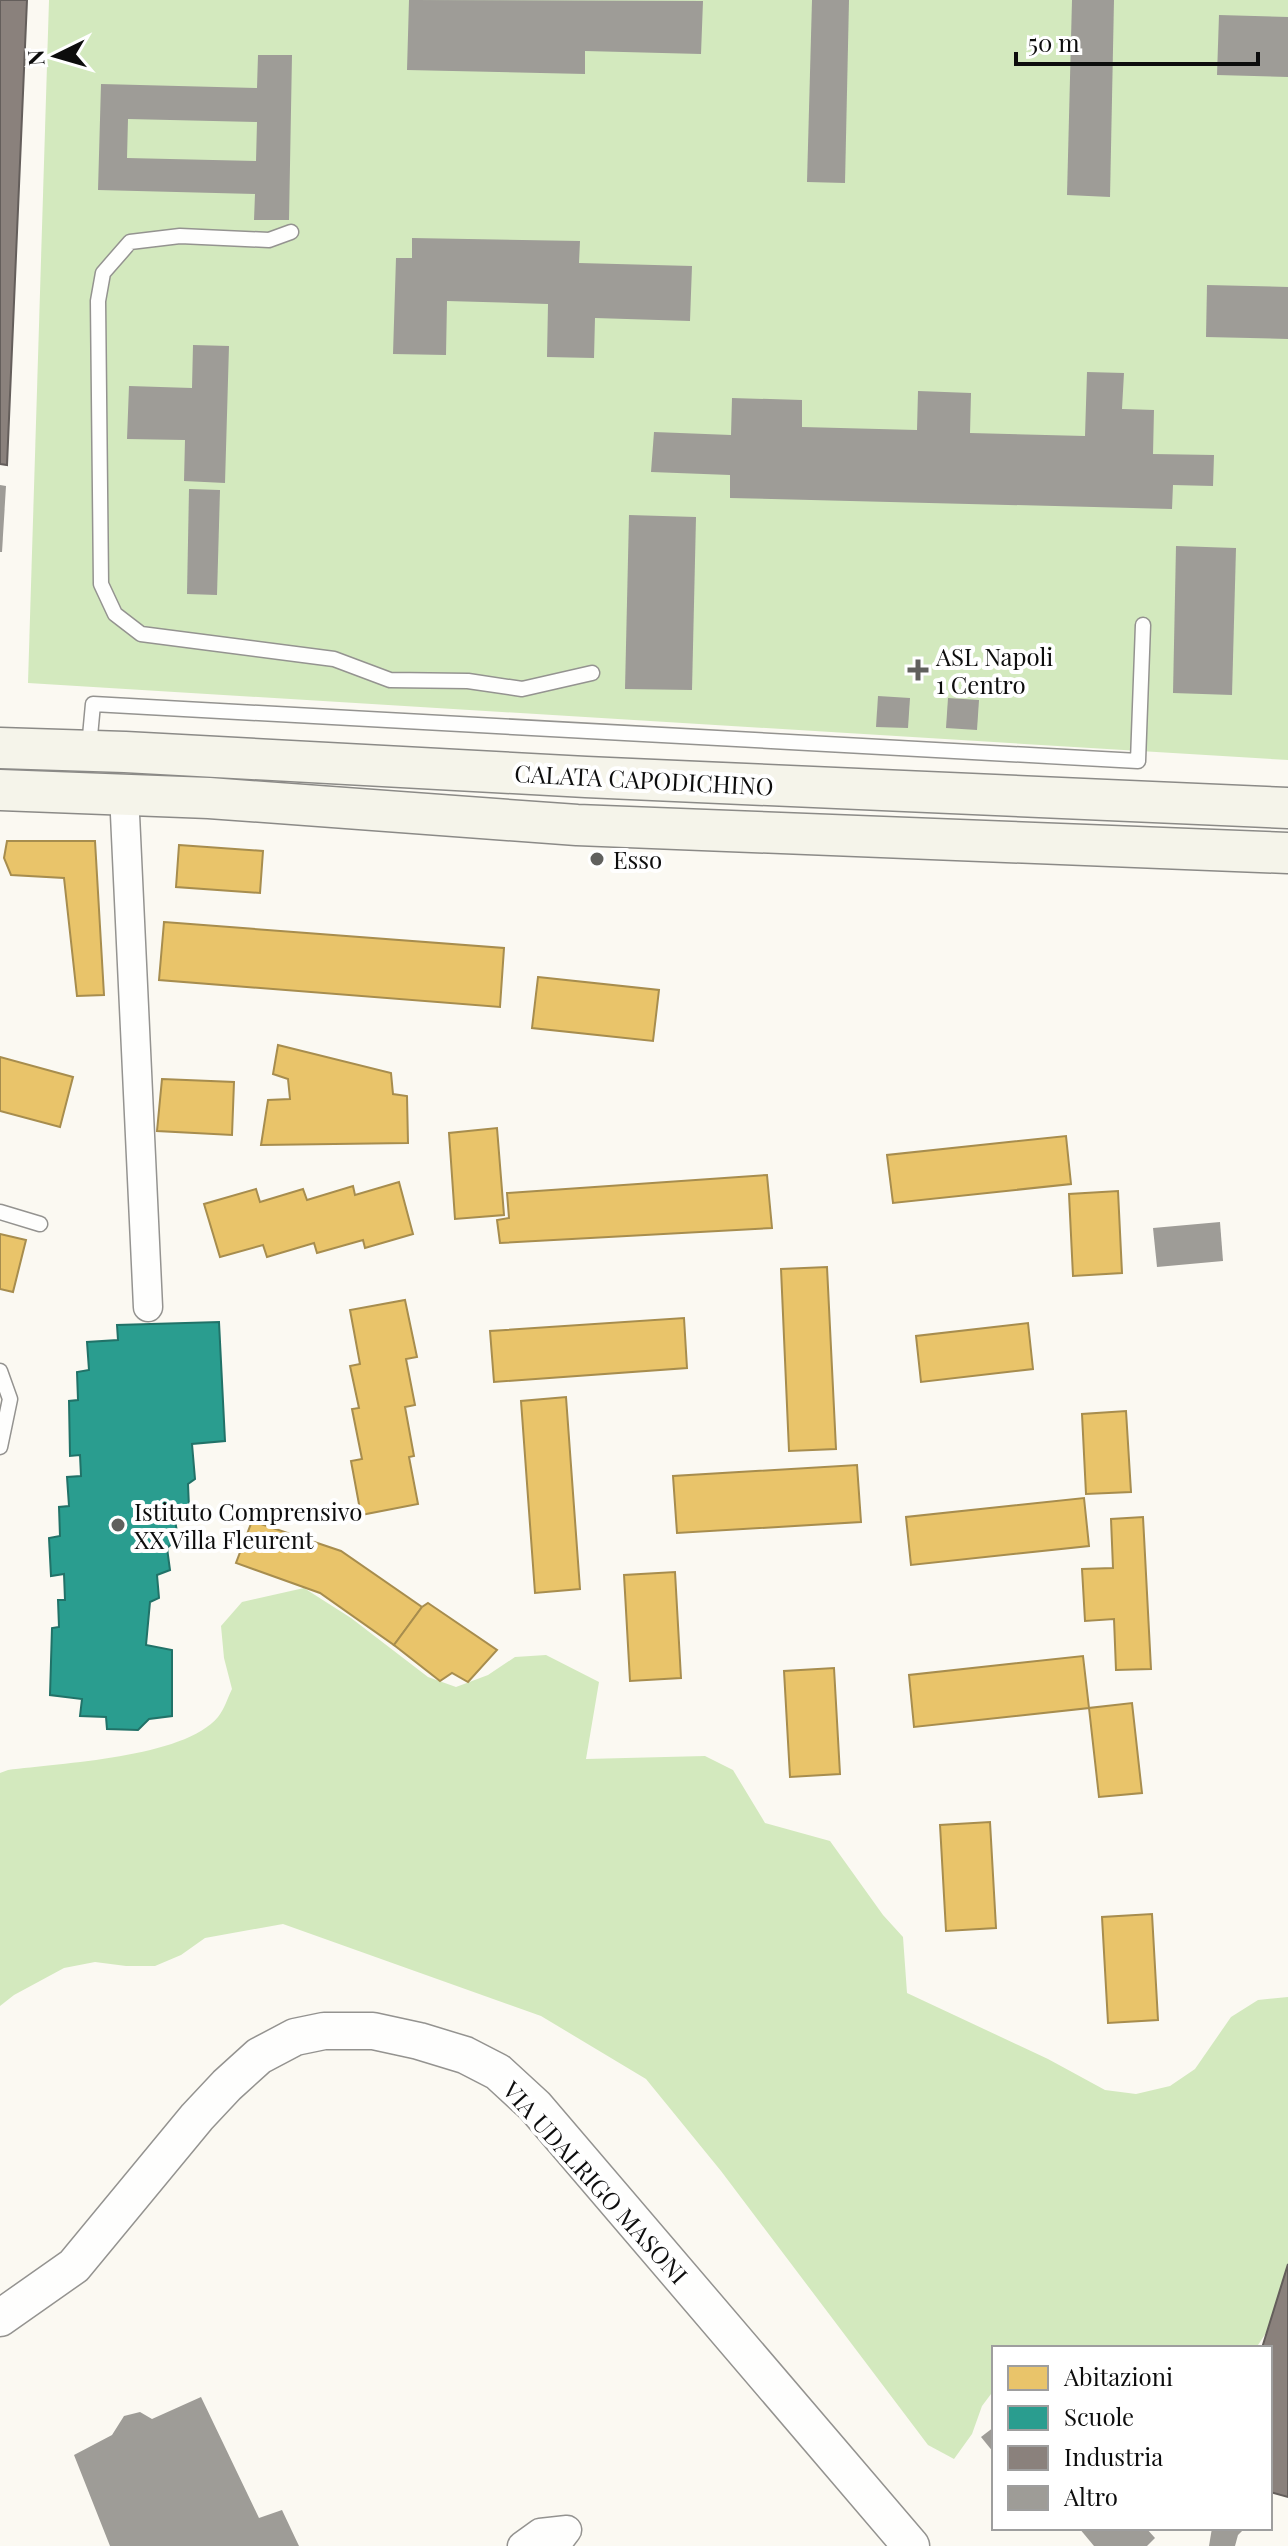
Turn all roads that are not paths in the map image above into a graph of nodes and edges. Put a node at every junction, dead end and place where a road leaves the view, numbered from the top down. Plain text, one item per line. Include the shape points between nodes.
1 (291, 232) dead end
2 (1143, 625) dead end
3 (592, 673) dead end
4 (0, 748) edge
5 (107, 752) junction
6 (0, 790) edge
7 (124, 793) junction
8 (1288, 808) edge
9 (1288, 853) edge
10 (0, 1212) edge
11 (40, 1224) dead end
12 (148, 1307) dead end
13 (0, 1371) edge
14 (0, 1447) edge
15 (0, 2318) edge
16 (522, 2546) edge
17 (555, 2546) edge
18 (911, 2546) edge

1 - 3 lane via 269,240 180,236 130,242 103,273 98,301 101,584 115,614 141,634 334,659 390,680 468,681 522,689
2 - 5 lane via 1138,761 93,704
4 - 5 main road, CALATA CAPODICHINO
5 - 7 main road
5 - 8 main road, CALATA CAPODICHINO
6 - 7 main road, CALATA CAPODICHINO
7 - 9 main road, CALATA CAPODICHINO via 577,825
7 - 12 street
10 - 11 lane
13 - 14 lane via 10,1399
15 - 18 street, VIA UDALRIGO MASONI via 74,2266 197,2117 259,2056 295,2037 324,2031 373,2031 419,2041 498,2072 535,2106
16 - 17 street via 540,2533 567,2530

